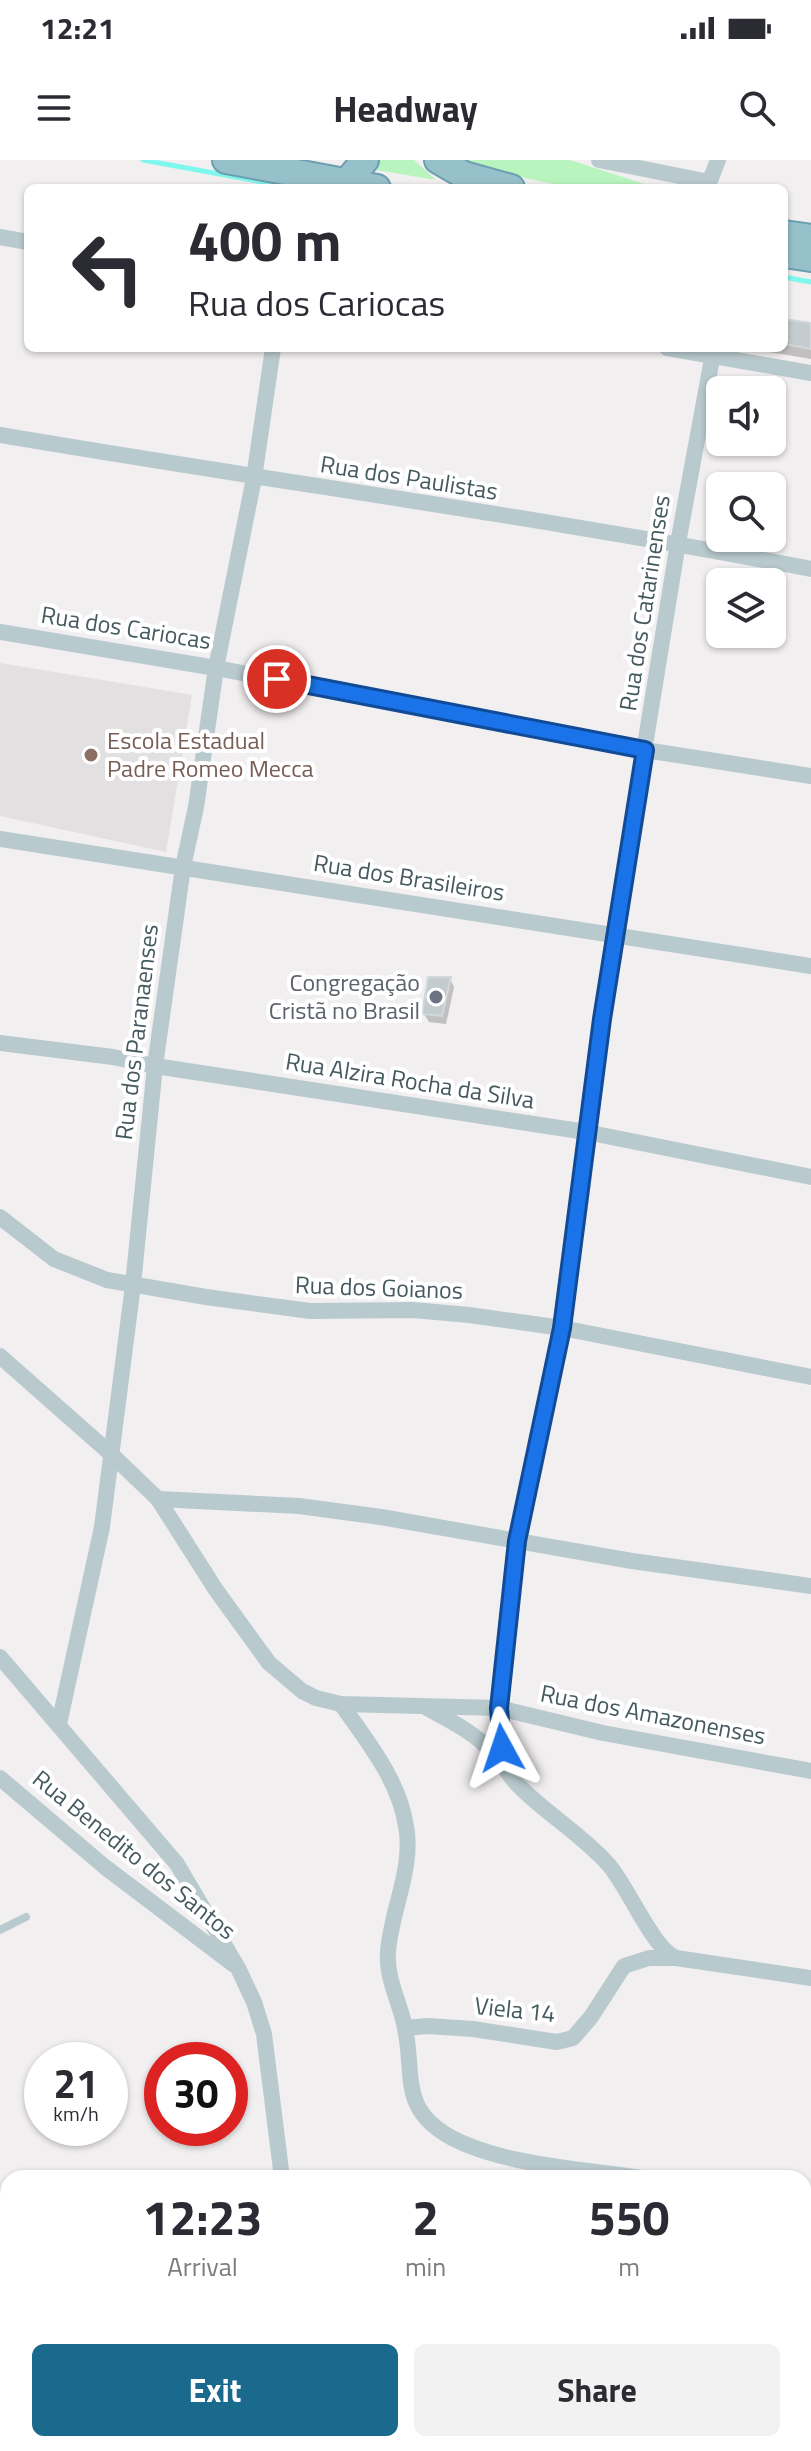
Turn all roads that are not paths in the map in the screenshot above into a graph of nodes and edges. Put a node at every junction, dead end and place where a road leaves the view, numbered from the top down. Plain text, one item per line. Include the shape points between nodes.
1 (226, 160) edge
2 (365, 160) edge
3 (438, 160) edge
4 (599, 160) edge
5 (718, 160) edge
6 (346, 183) junction
7 (352, 184) edge
8 (497, 184) edge
9 (704, 184) edge
10 (708, 184) edge
11 (788, 235) edge
12 (0, 237) edge
13 (811, 238) edge
14 (24, 241) edge
15 (788, 255) edge
16 (811, 258) edge
17 (272, 352) edge
18 (713, 352) edge
19 (811, 373) edge
20 (0, 435) edge
21 (254, 478) junction
22 (678, 543) junction
23 (811, 569) edge
24 (0, 632) edge
25 (216, 668) junction
26 (645, 750) junction
27 (811, 776) edge
28 (0, 839) edge
29 (183, 867) junction
30 (614, 935) junction
31 (811, 966) edge
32 (0, 1043) edge
33 (155, 1066) junction
34 (586, 1132) junction
35 (811, 1177) edge
36 (0, 1217) edge
37 (133, 1285) junction
38 (562, 1328) junction
39 (0, 1356) edge
40 (811, 1377) edge
41 (111, 1454) junction
42 (158, 1499) junction
43 (517, 1541) junction
44 (811, 1586) edge
45 (0, 1657) edge
46 (341, 1704) junction
47 (421, 1705) junction
48 (499, 1708) junction
49 (59, 1724) junction
50 (505, 1767) junction
51 (811, 1771) edge
52 (0, 1778) edge
53 (26, 1917) dead end
54 (0, 1930) edge
55 (676, 1958) junction
56 (238, 1968) junction
57 (811, 1978) edge
58 (405, 2028) junction
59 (281, 2170) edge
60 (589, 2170) edge

1 - 6 highway
2 - 6 highway
3 - 8 highway via 464,175
4 - 9 street
5 - 10 street
6 - 7 highway
11 - 13 highway
12 - 14 street
15 - 16 highway
17 - 21 street, Rua dos Paranaenses
18 - 19 street
18 - 22 street, Rua dos Catarinenses
20 - 21 street, Rua dos Paulistas
21 - 22 street, Rua dos Paulistas
21 - 25 street, Rua dos Paranaenses
22 - 23 street, Rua dos Paulistas
22 - 26 street, Rua dos Catarinenses
24 - 25 street, Rua dos Cariocas
25 - 26 street, Rua dos Cariocas
25 - 29 street, Rua dos Paranaenses
26 - 27 street, Rua dos Cariocas
26 - 30 street, Rua dos Catarinenses
28 - 29 street, Rua dos Brasileiros
29 - 30 street, Rua dos Brasileiros
29 - 33 street, Rua dos Paranaenses
30 - 31 street, Rua dos Brasileiros
30 - 34 street, Rua dos Catarinenses
32 - 33 street, Rua Alzira Rocha da Silva
33 - 34 street, Rua Alzira Rocha da Silva
33 - 37 street, Rua dos Paranaenses
34 - 35 street, Rua Alzira Rocha da Silva
34 - 38 street, Rua dos Catarinenses
36 - 37 street, Rua dos Goianos via 62,1263
37 - 38 street, Rua dos Goianos via 310,1311 413,1310
37 - 41 street, Rua dos Paranaenses
38 - 40 street, Rua dos Goianos
38 - 43 street, Rua dos Catarinenses
39 - 41 street, Rua dos Amazonenses
41 - 42 street, Rua dos Amazonenses
41 - 49 street, Rua dos Paranaenses via 102,1527
42 - 43 street via 299,1506
42 - 46 street, Rua dos Amazonenses via 269,1663 302,1691
43 - 44 street
43 - 48 street, Rua dos Catarinenses
45 - 49 street
46 - 47 street, Rua dos Amazonenses
46 - 58 street via 390,1780 407,1829 407,1856 388,1953 390,1980
47 - 48 street, Rua dos Amazonenses
47 - 50 street via 467,1730
48 - 50 street, Rua dos Catarinenses
48 - 51 street, Rua dos Amazonenses
49 - 56 street via 177,1864
50 - 55 street via 521,1788 610,1866 659,1944
52 - 56 street, Rua Benedito dos Santos via 105,1867
53 - 54 lane
55 - 57 street
55 - 58 street, Viela 14 via 649,1958 624,1966 573,2038 557,2042 473,2029
56 - 59 street via 264,2034
58 - 60 street via 413,2100 449,2136 505,2157

